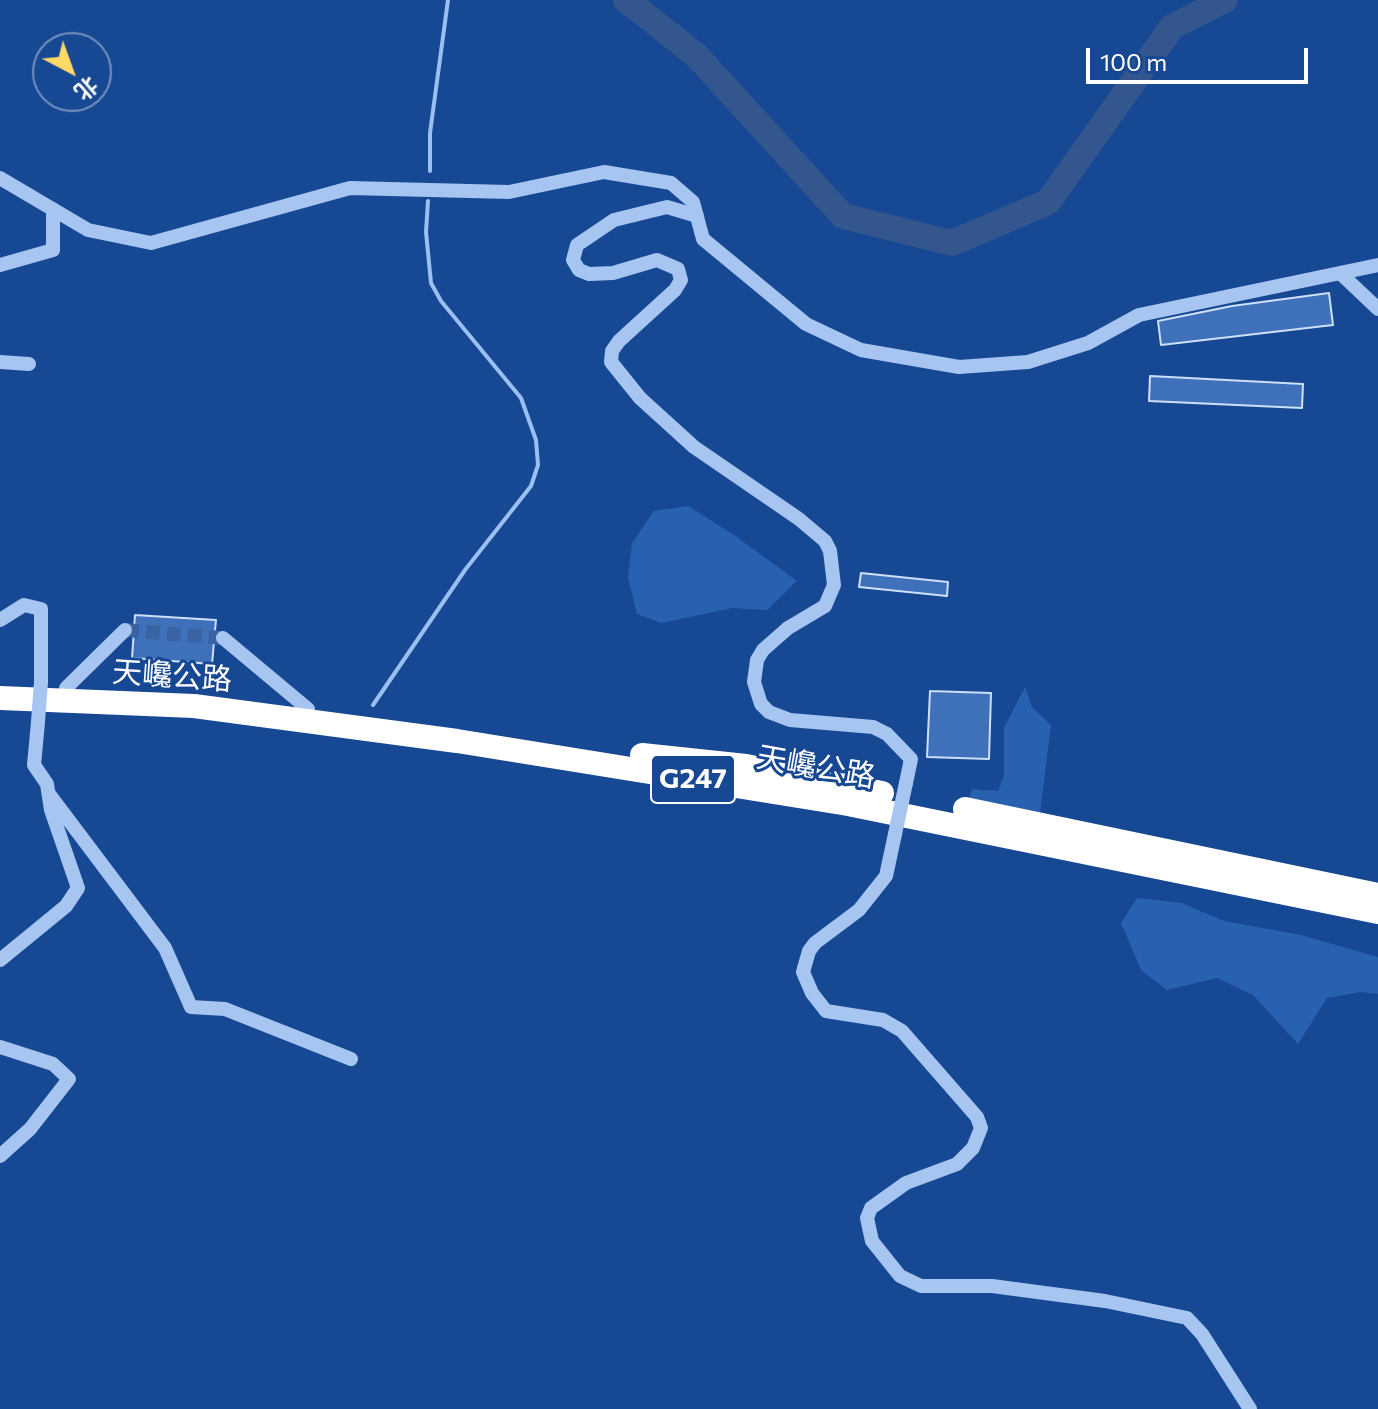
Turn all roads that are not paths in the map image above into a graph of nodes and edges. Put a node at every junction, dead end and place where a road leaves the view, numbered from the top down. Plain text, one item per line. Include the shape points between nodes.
1 (0, 178) edge
2 (53, 209) junction
3 (697, 216) junction
4 (0, 265) edge
5 (1378, 265) edge
6 (1340, 273) junction
7 (1378, 309) edge
8 (0, 362) edge
9 (29, 364) dead end
10 (0, 620) edge
11 (125, 630) dead end
12 (223, 638) tunnel mouth
13 (0, 688) edge
14 (66, 688) junction
15 (0, 698) edge
16 (308, 709) junction
17 (49, 794) junction
18 (1378, 895) edge
19 (1378, 912) edge
20 (0, 960) edge
21 (0, 1047) edge
22 (351, 1059) dead end
23 (0, 1156) edge
24 (1250, 1409) edge

1 - 2 street
2 - 3 street via 88,230 151,243 350,188 509,192 604,172 671,183 693,202
2 - 4 street via 53,250
3 - 6 street via 703,239 806,324 861,350 959,367 1028,362 1088,343 1139,315
3 - 24 street, bridge via 667,207 614,220 577,245 573,260 589,274 657,260 678,269 681,280 675,290 619,341 611,362 640,398 694,447 799,519 830,551 834,585 825,606 788,628 757,660 754,682 761,704 790,720 873,727 911,759 886,876 859,910 815,943 803,972 826,1011 883,1020 902,1031 981,1128 973,1148 957,1164 906,1183 871,1208 867,1218 872,1241 900,1276 921,1286 992,1286 1187,1318
5 - 6 street
6 - 7 street
8 - 9 street
10 - 17 street, bridge via 24,605 41,609 34,765
11 - 14 street
12 - 16 street
13 - 14 highway, 天巉公路 / G247
14 - 16 highway, 天巉公路 / G247
15 - 19 highway, 天巉公路 / G247 via 194,706 457,741 862,807
16 - 18 highway, 天巉公路 / G247 via 746,766
17 - 20 street via 78,888 66,906
17 - 22 street via 165,948 191,1007 225,1009
21 - 23 street via 53,1064 69,1079 30,1129

